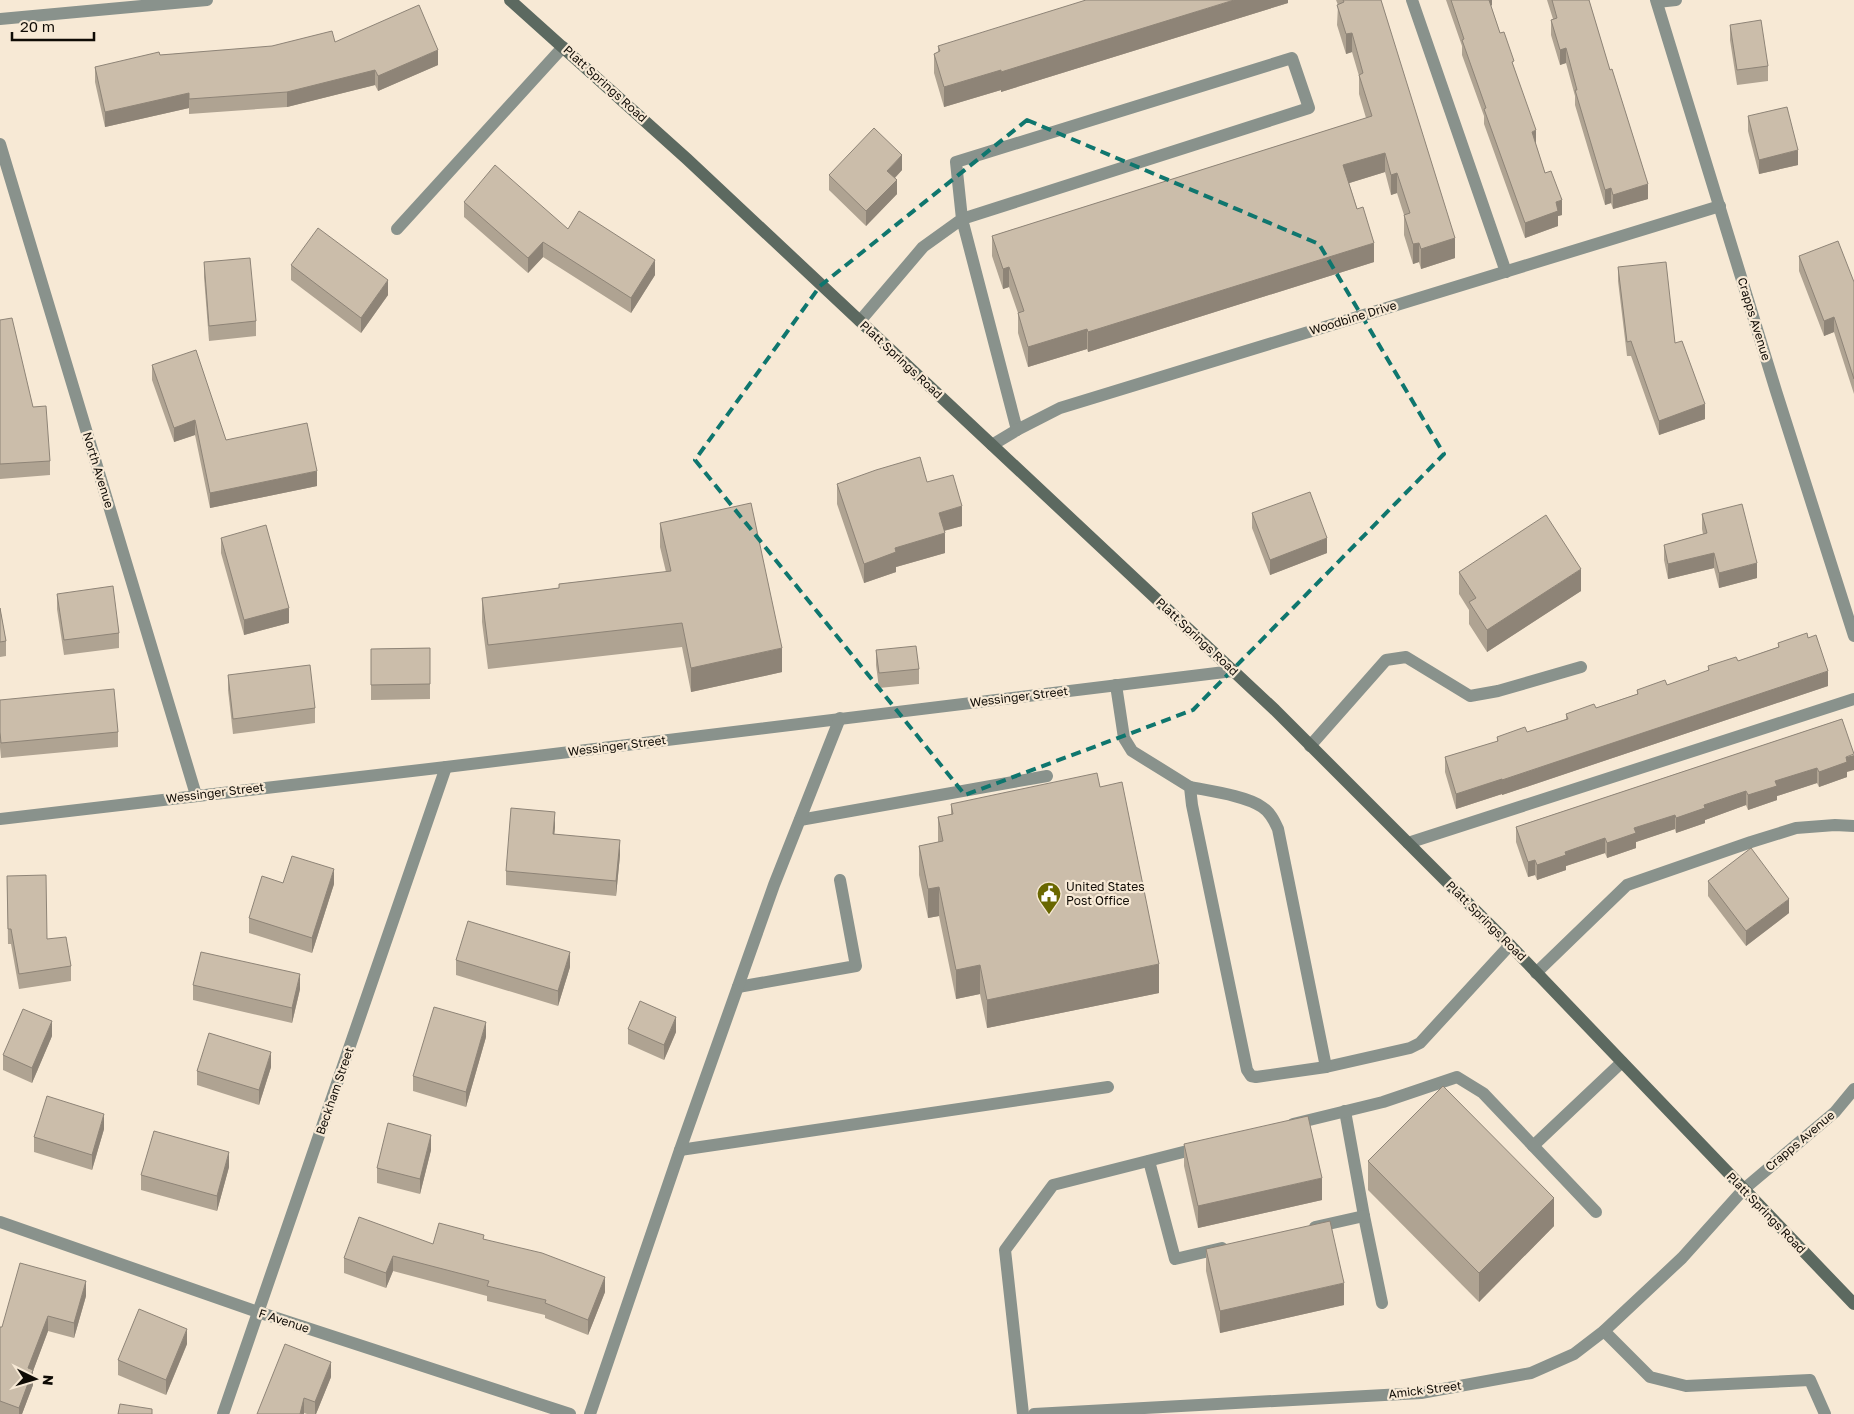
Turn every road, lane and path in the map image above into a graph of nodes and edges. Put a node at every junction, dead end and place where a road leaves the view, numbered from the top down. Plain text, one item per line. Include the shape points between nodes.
1 (207, 0) edge
2 (510, 0) edge
3 (1412, 0) edge
4 (1676, 0) edge
5 (1657, 1) edge
6 (0, 19) edge
7 (563, 47) junction
8 (0, 144) edge
9 (1720, 206) junction
10 (962, 219) junction
11 (397, 229) dead end
12 (1506, 272) junction
13 (860, 321) junction
14 (1017, 430) junction
15 (992, 445) junction
16 (1854, 636) edge
17 (1581, 667) dead end
18 (1233, 671) junction
19 (1116, 685) junction
20 (1854, 699) edge
21 (840, 718) junction
22 (1310, 746) junction
23 (446, 767) junction
24 (1047, 776) dead end
25 (1190, 787) junction
26 (196, 795) junction
27 (0, 819) edge
28 (800, 820) junction
29 (1854, 826) edge
30 (1408, 843) junction
31 (840, 880) dead end
32 (1510, 945) junction
33 (1536, 972) junction
34 (738, 987) junction
35 (1622, 1062) junction
36 (1326, 1067) junction
37 (1108, 1088) dead end
38 (1854, 1089) edge
39 (1345, 1111) junction
40 (1280, 1128) edge
41 (1215, 1144) edge
42 (1533, 1146) junction
43 (680, 1150) junction
44 (1149, 1161) junction
45 (1744, 1189) junction
46 (1596, 1212) dead end
47 (1364, 1216) junction
48 (0, 1222) edge
49 (1307, 1229) edge
50 (1232, 1246) edge
51 (1382, 1303) dead end
52 (1854, 1304) edge
53 (258, 1312) junction
54 (1604, 1331) junction
55 (222, 1414) edge
56 (570, 1414) edge
57 (590, 1414) edge
58 (1023, 1414) edge
59 (1034, 1414) edge
60 (1825, 1414) edge

1 - 6 street
2 - 7 main road, Platt Springs Road
3 - 12 street
4 - 5 street
5 - 9 street, Crapps Avenue
7 - 11 street
7 - 13 main road, Platt Springs Road
8 - 26 street, North Avenue
9 - 12 street, Woodbine Drive
9 - 16 street, Crapps Avenue
10 - 10 street via 956,162 1292,58 1309,108
10 - 13 street via 923,247
10 - 14 street
12 - 14 street, Woodbine Drive via 1060,408
13 - 15 main road, Platt Springs Road
14 - 15 street, Woodbine Drive
15 - 18 main road, Platt Springs Road
17 - 22 street via 1470,696 1406,657 1386,660
18 - 19 street, Wessinger Street
18 - 22 main road, Platt Springs Road
19 - 21 street, Wessinger Street
19 - 25 street via 1124,738 1132,751
20 - 30 street
21 - 23 street, Wessinger Street
21 - 28 street
22 - 30 main road, Platt Springs Road
23 - 26 street, Wessinger Street
23 - 53 street, Beckham Street
24 - 28 street
25 - 36 street via 1250,800 1272,817 1278,829
25 - 36 street via 1247,1070 1250,1076 1256,1076
26 - 27 street, Wessinger Street
28 - 34 street
29 - 33 street via 1796,828 1627,885
30 - 32 main road, Platt Springs Road
31 - 34 street via 856,966
32 - 33 main road, Platt Springs Road
32 - 36 street via 1420,1043
33 - 35 main road, Platt Springs Road
34 - 43 street
35 - 42 street
35 - 45 main road, Platt Springs Road
37 - 43 street
38 - 45 street, Crapps Avenue via 1835,1112
39 - 40 street
39 - 42 street via 1457,1077 1483,1093
39 - 47 street
41 - 44 street
42 - 46 street
43 - 57 street
44 - 50 street via 1175,1259
44 - 58 street via 1053,1185 1005,1250
45 - 52 main road, Platt Springs Road
45 - 54 street, Amick Street via 1682,1258
47 - 49 street
47 - 51 street
48 - 53 street, F Avenue
53 - 55 street, Beckham Street
53 - 56 street, F Avenue
54 - 59 street, Amick Street via 1574,1354 1531,1372 1421,1393
54 - 60 street via 1650,1377 1686,1386 1810,1380

